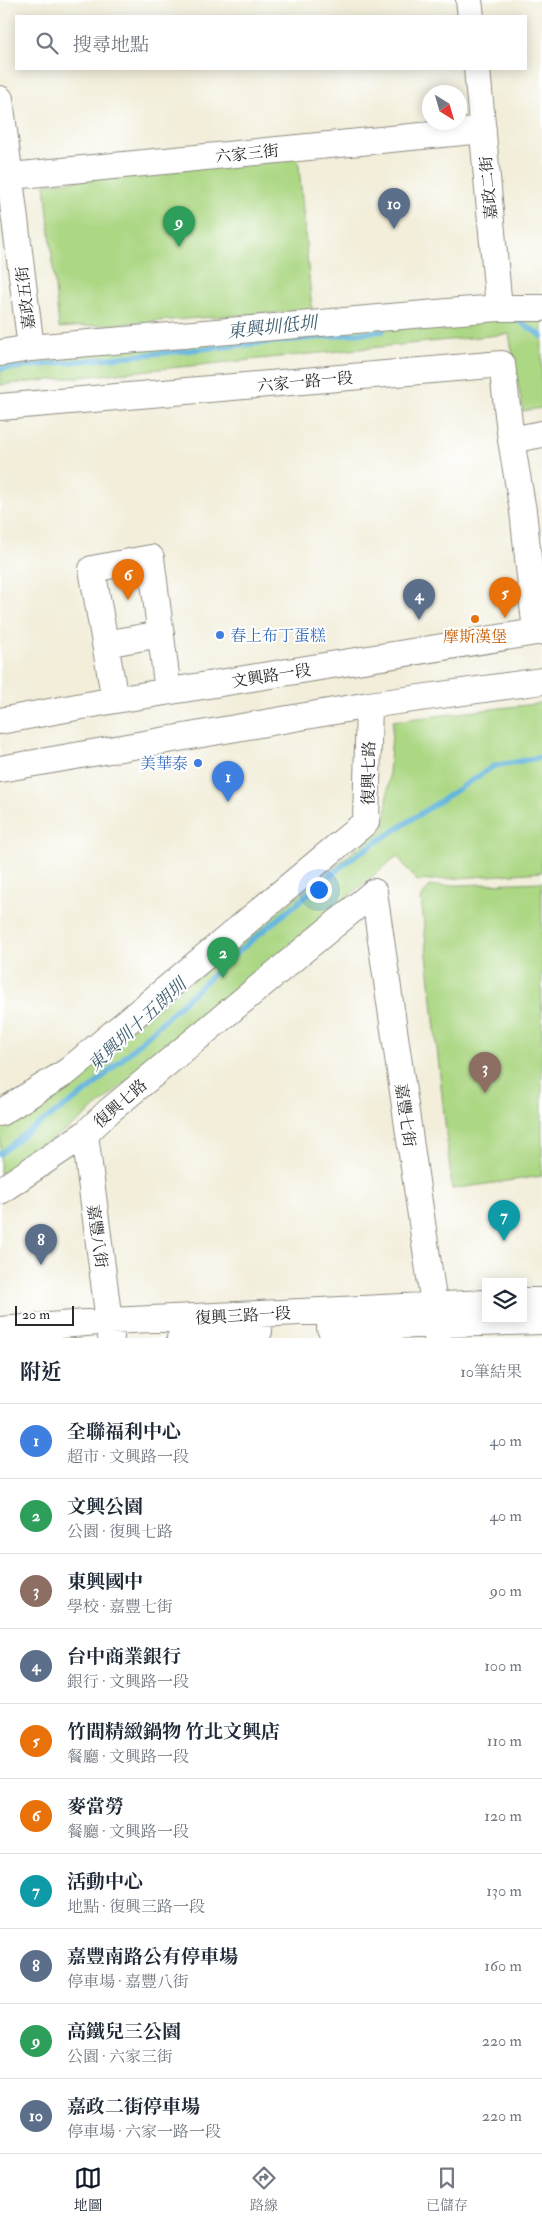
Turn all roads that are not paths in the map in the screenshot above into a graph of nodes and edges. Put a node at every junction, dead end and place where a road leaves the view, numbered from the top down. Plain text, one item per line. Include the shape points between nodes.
1 (469, 0) edge
2 (471, 15) edge
3 (477, 70) edge
4 (0, 99) edge
5 (483, 130) junction
6 (11, 176) junction
7 (499, 308) junction
8 (542, 308) edge
9 (31, 348) junction
10 (0, 353) edge
11 (0, 407) edge
12 (542, 434) edge
13 (511, 440) junction
14 (539, 632) edge
15 (161, 634) junction
16 (105, 644) junction
17 (542, 681) edge
18 (168, 691) junction
19 (115, 700) junction
20 (370, 705) junction
21 (0, 722) edge
22 (0, 768) edge
23 (374, 892) joint
24 (0, 1113) edge
25 (85, 1134) junction
26 (0, 1191) edge
27 (542, 1300) edge
28 (527, 1301) edge
29 (482, 1305) edge
30 (542, 1321) edge
31 (435, 1323) edge
32 (0, 1330) edge
33 (110, 1330) edge
34 (273, 1334) edge
35 (180, 1338) edge

1 - 2 street
3 - 5 street, 嘉政二街
4 - 6 street, 嘉政五街
5 - 6 street, 六家三街
5 - 7 street, 嘉政二街
6 - 9 street, 嘉政五街
7 - 8 street
7 - 9 street
9 - 10 street
11 - 13 street, 六家一路一段 via 502,364
12 - 13 street
13 - 14 street
14 - 18 street, 文興路一段
15 - 16 street
15 - 16 street via 151,558 92,569
15 - 18 street
16 - 19 street
17 - 20 street
18 - 19 street, 文興路一段
19 - 21 street, 文興路一段
20 - 22 street
20 - 24 street, 復興七路 via 366,822 68,1071
23 - 25 street, 復興七路
23 - 31 street, 嘉豐七街
25 - 26 street, 復興七路
25 - 33 street, 嘉豐八街
27 - 28 street
29 - 31 street, 復興三路一段
30 - 31 street, 復興三路一段
31 - 33 street, 復興三路一段
31 - 34 street, 復興三路一段
32 - 33 street, 復興三路一段
34 - 35 street, 復興三路一段

